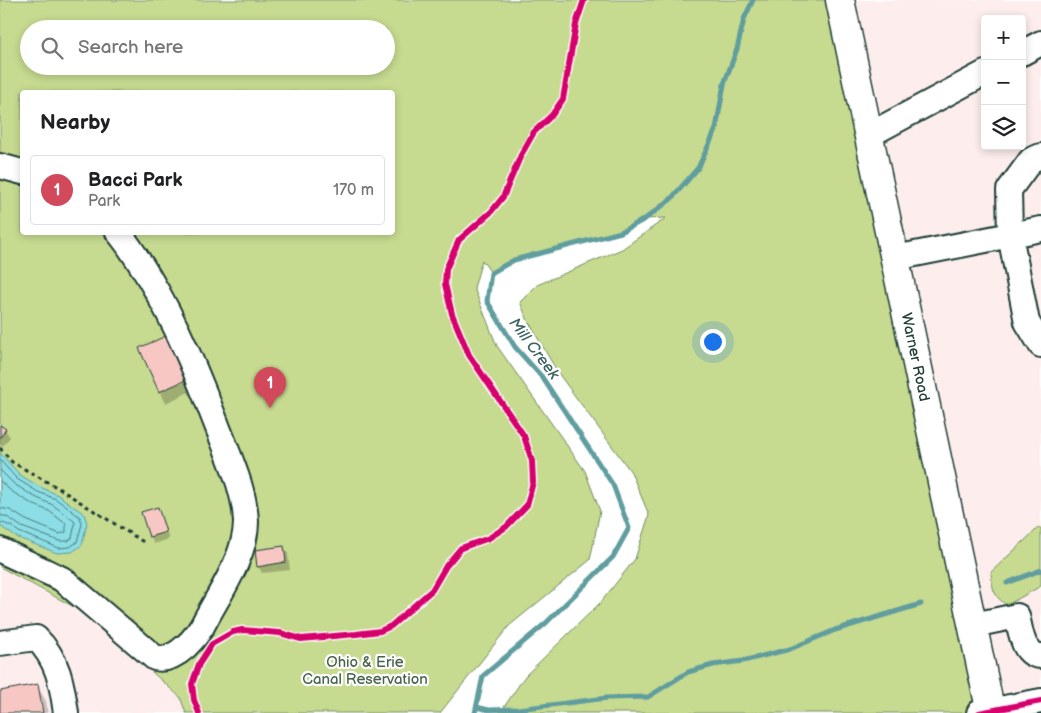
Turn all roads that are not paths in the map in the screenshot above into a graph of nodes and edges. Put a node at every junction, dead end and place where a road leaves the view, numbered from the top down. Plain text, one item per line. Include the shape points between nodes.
1 (840, 0) edge
2 (1041, 43) edge
3 (1026, 51) edge
4 (981, 75) edge
5 (869, 135) junction
6 (1041, 156) edge
7 (0, 166) edge
8 (20, 171) edge
9 (1041, 229) edge
10 (120, 235) edge
11 (1010, 235) junction
12 (895, 258) junction
13 (1041, 346) edge
14 (0, 550) edge
15 (973, 625) junction
16 (0, 642) edge
17 (1041, 656) edge
18 (1041, 701) edge
19 (65, 703) edge
20 (987, 712) edge
21 (84, 713) edge

1 - 5 main road, Warner Road
2 - 3 street
4 - 5 street
5 - 12 main road, Warner Road
6 - 11 street via 1031,160 1009,190
7 - 8 street
9 - 11 street
10 - 14 street via 174,322 228,453 246,522 240,554 203,626 183,649 161,660 122,632 62,579
11 - 12 street
11 - 13 street via 1027,322
12 - 15 main road, Warner Road
15 - 17 street via 1017,616 1024,646
15 - 20 main road, Warner Road
16 - 19 street via 36,638 46,647 61,679
18 - 20 street
19 - 21 street

